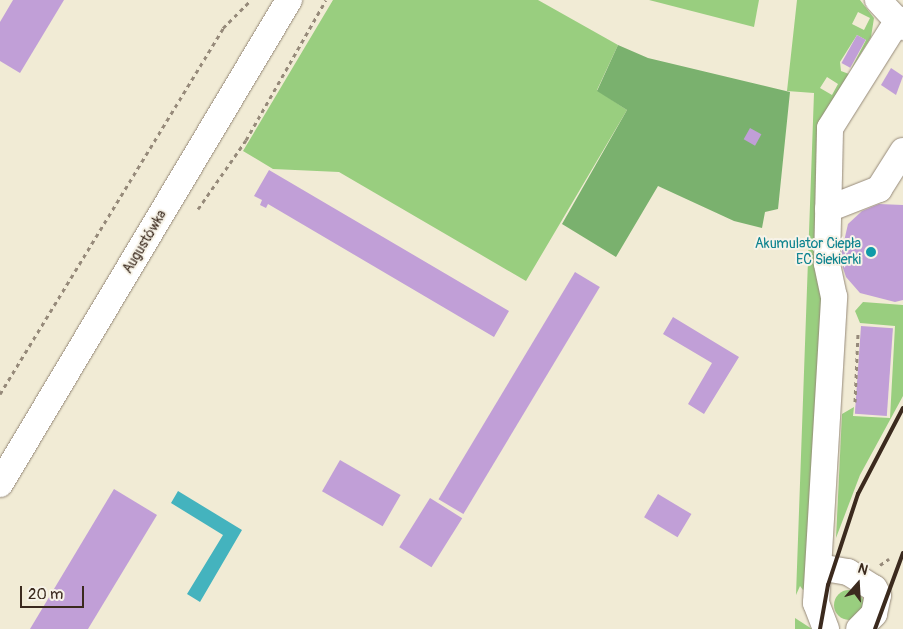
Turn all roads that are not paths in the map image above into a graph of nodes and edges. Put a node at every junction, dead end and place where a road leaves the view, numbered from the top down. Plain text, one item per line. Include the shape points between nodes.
1 (289, 0) edge
2 (878, 0) edge
3 (901, 23) edge
4 (903, 151) edge
5 (891, 192) edge
6 (828, 209) junction
7 (0, 484) edge
8 (819, 567) junction
9 (830, 627) edge
10 (859, 629) edge

1 - 7 street, Augustówka
2 - 3 street
3 - 6 street via 830,128
4 - 5 street
5 - 6 street
6 - 8 street via 827,263 834,297
8 - 9 street via 816,603 821,622
8 - 10 street via 848,572 874,588 878,595 874,614

